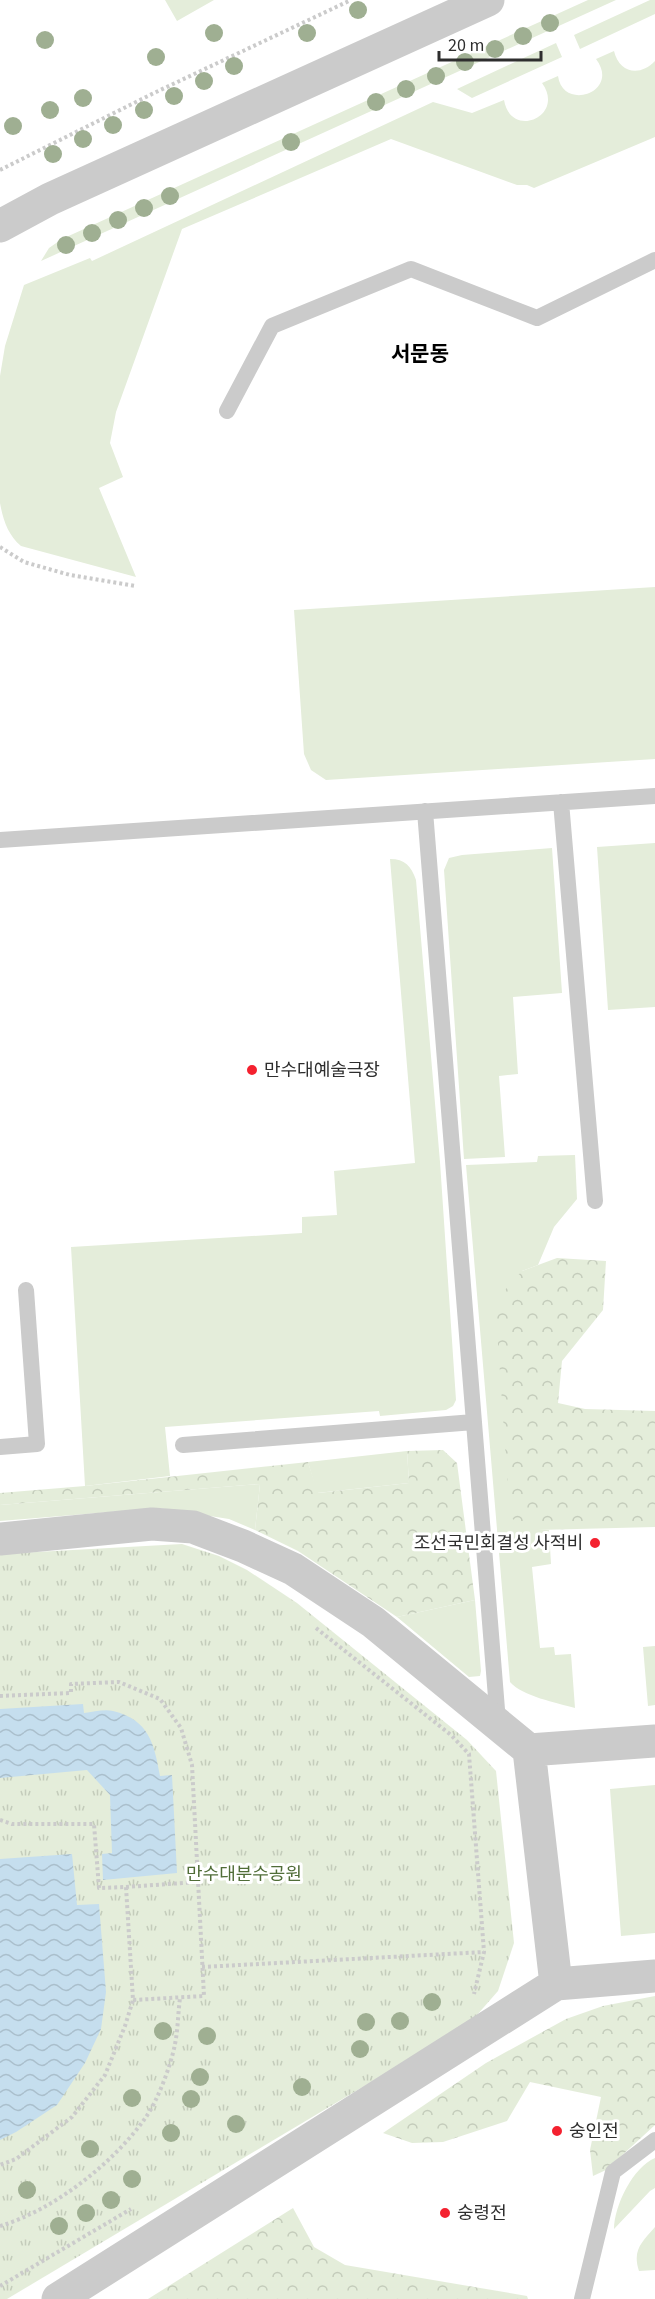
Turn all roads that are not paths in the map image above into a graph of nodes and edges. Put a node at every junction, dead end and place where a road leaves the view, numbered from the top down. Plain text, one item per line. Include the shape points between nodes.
1 (488, 0) edge
2 (0, 226) edge
3 (655, 260) edge
4 (227, 411) dead end
5 (655, 796) edge
6 (561, 802) junction
7 (425, 811) junction
8 (0, 840) edge
9 (594, 1201) dead end
10 (26, 1290) dead end
11 (474, 1422) junction
12 (183, 1445) dead end
13 (0, 1447) edge
14 (0, 1539) edge
15 (499, 1725) junction
16 (655, 1741) edge
17 (529, 1750) junction
18 (655, 1976) edge
19 (556, 1984) junction
20 (655, 2140) edge
21 (58, 2299) edge
22 (582, 2299) edge

1 - 2 street
3 - 4 lane via 537,318 411,269 272,326
5 - 6 lane
6 - 7 lane
6 - 9 lane
7 - 8 lane
7 - 11 lane
10 - 13 lane via 37,1444
11 - 12 lane
11 - 15 lane
14 - 15 street via 152,1524 193,1527 293,1569 364,1616
15 - 17 street
16 - 17 street
17 - 19 street
18 - 19 street
19 - 21 street
20 - 22 lane via 613,2172

